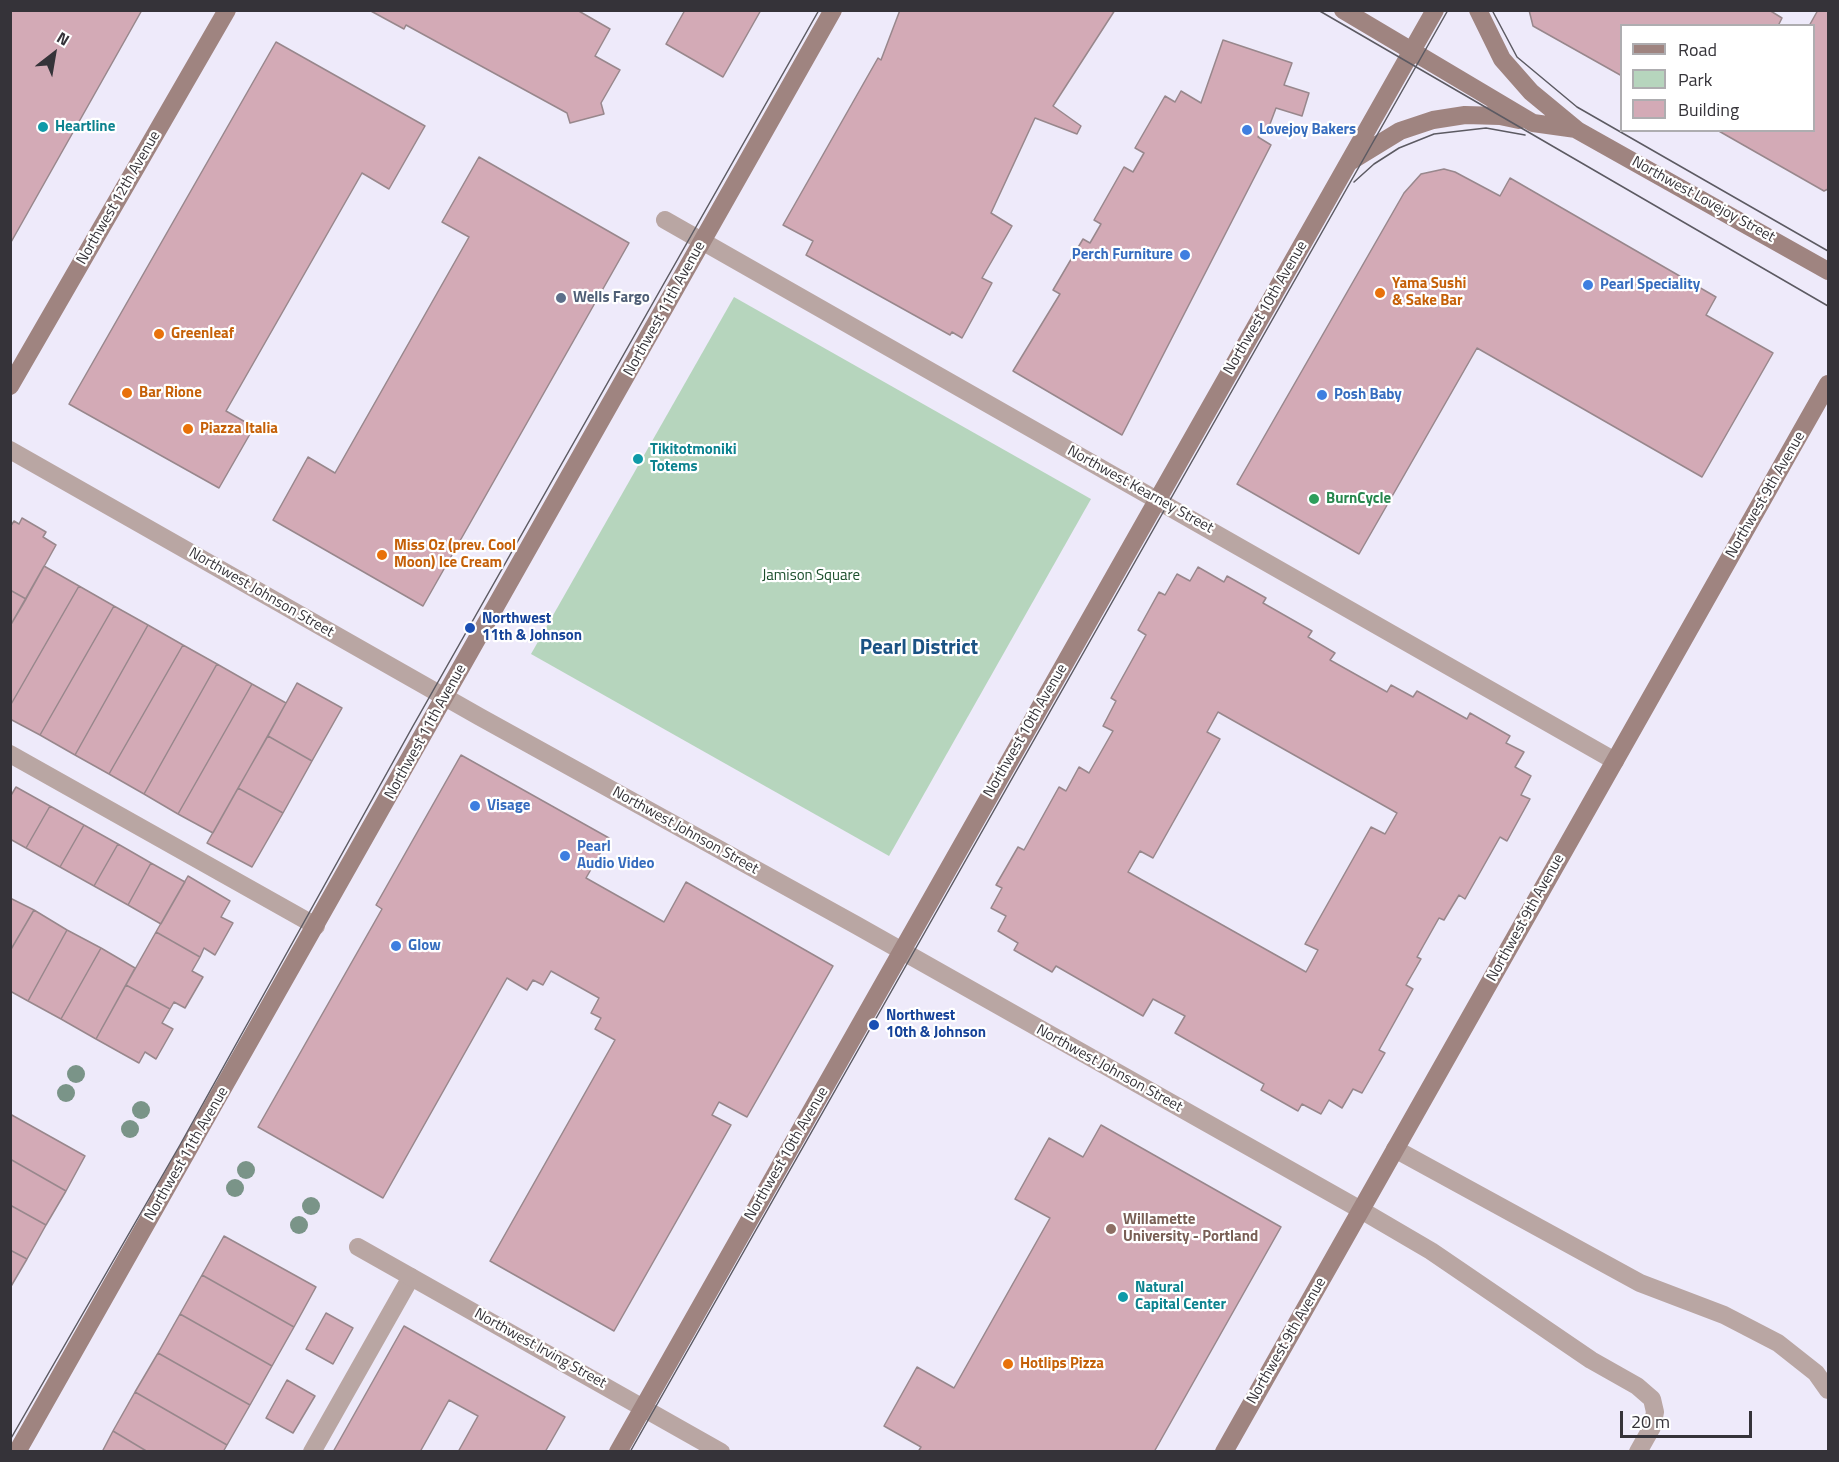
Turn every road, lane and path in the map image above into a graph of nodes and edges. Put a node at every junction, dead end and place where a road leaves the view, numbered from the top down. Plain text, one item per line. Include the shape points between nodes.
1 (227, 10) edge
2 (833, 10) edge
3 (1343, 10) edge
4 (1435, 10) edge
5 (1478, 10) edge
6 (1411, 51) junction
7 (1533, 123) junction
8 (1577, 130) junction
9 (1348, 164) junction
10 (665, 220) dead end
11 (703, 242) junction
12 (1828, 271) edge
13 (1828, 384) edge
14 (10, 386) edge
15 (10, 450) edge
16 (1157, 500) junction
17 (445, 697) junction
18 (10, 754) edge
19 (1615, 761) junction
20 (316, 926) junction
21 (901, 952) junction
22 (1395, 1149) junction
23 (1360, 1210) junction
24 (358, 1246) dead end
25 (411, 1276) junction
26 (1828, 1390) edge
27 (643, 1407) junction
28 (17, 1452) edge
29 (312, 1452) edge
30 (618, 1452) edge
31 (721, 1452) edge
32 (1224, 1452) edge
33 (1638, 1452) edge

1 - 14 street, Northwest 12th Avenue
2 - 11 street, Northwest 11th Avenue
3 - 6 street, Northwest Lovejoy Street
4 - 6 street, Northwest 10th Avenue
5 - 8 street, Northwest Lovejoy Street via 1502,59 1531,92
6 - 7 street, Northwest Lovejoy Street
6 - 9 street, Northwest 10th Avenue
7 - 8 street, Northwest Lovejoy Street
7 - 9 street via 1500,116 1465,115 1433,120 1400,131
8 - 12 street, Northwest Lovejoy Street
9 - 16 street, Northwest 10th Avenue
10 - 11 street, Northwest Kearney Street
11 - 16 street, Northwest Kearney Street
11 - 17 street, Northwest 11th Avenue
13 - 19 street, Northwest 9th Avenue
15 - 17 street, Northwest Johnson Street
16 - 19 street, Northwest Kearney Street
16 - 21 street, Northwest 10th Avenue
17 - 20 street, Northwest 11th Avenue
17 - 21 street, Northwest Johnson Street
18 - 20 street
19 - 22 street, Northwest 9th Avenue
20 - 28 street, Northwest 11th Avenue
21 - 23 street, Northwest Johnson Street
21 - 27 street, Northwest 10th Avenue
22 - 23 street, Northwest 9th Avenue
22 - 26 street via 1640,1283 1724,1315 1778,1343 1816,1373
23 - 32 street, Northwest 9th Avenue
23 - 33 street, Northwest Johnson Street via 1431,1251 1652,1399 1652,1427
24 - 25 street, Northwest Irving Street
25 - 27 street, Northwest Irving Street
25 - 29 street
27 - 30 street, Northwest 10th Avenue
27 - 31 street, Northwest Irving Street

